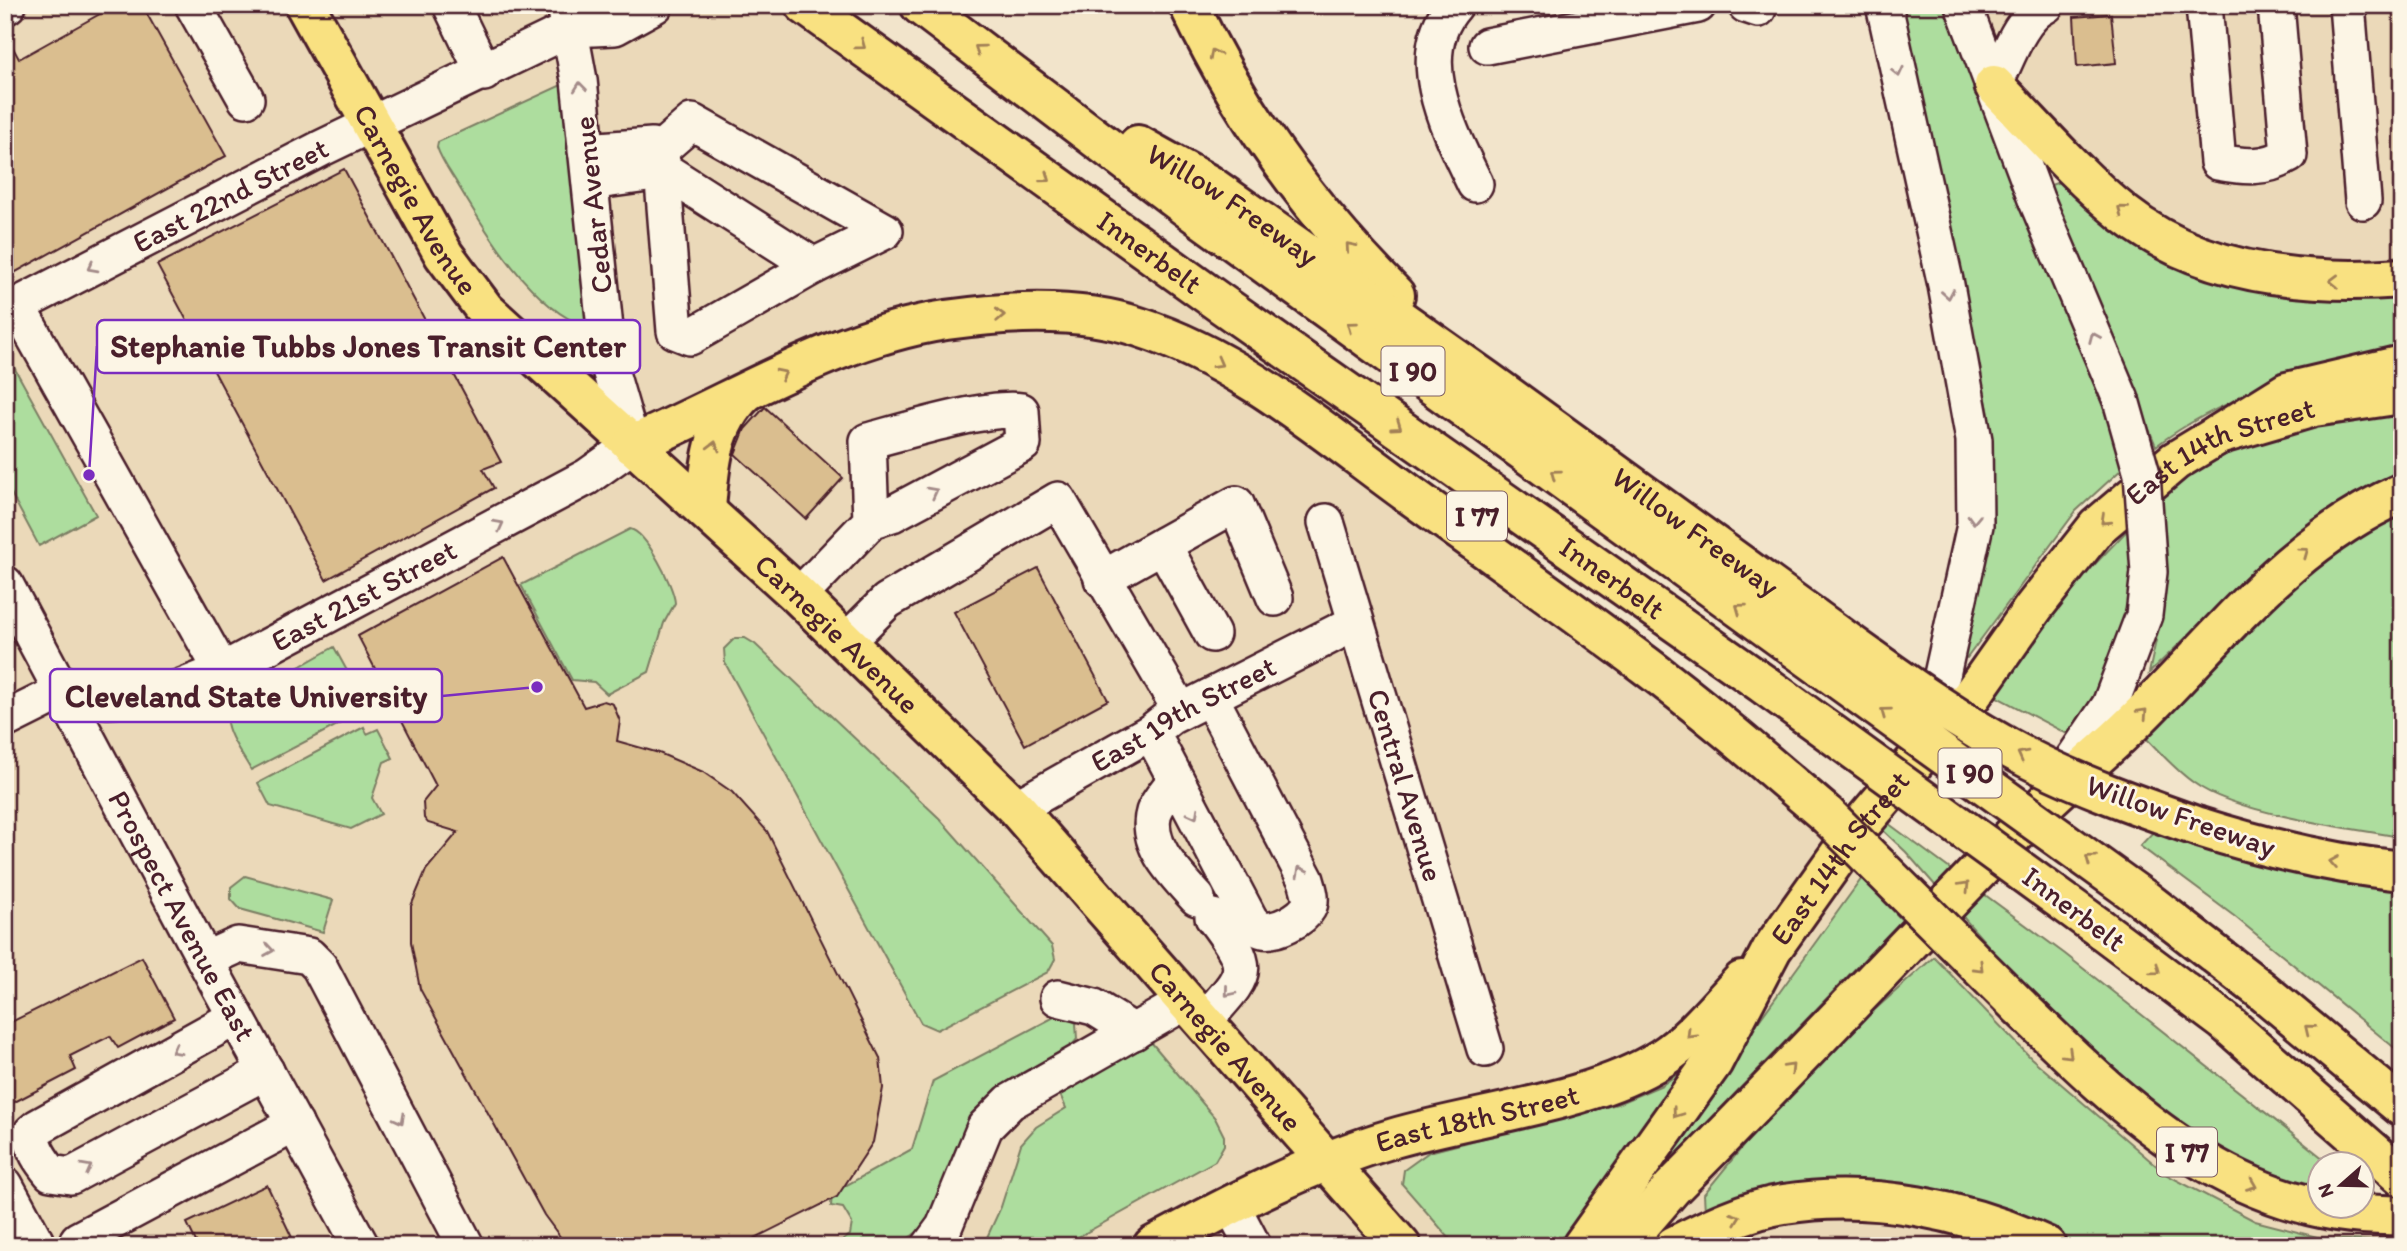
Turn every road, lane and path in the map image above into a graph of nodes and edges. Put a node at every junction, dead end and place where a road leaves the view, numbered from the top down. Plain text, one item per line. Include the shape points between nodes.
1 (192, 5) edge
2 (305, 5) edge
3 (451, 5) edge
4 (597, 5) edge
5 (655, 5) edge
6 (805, 5) edge
7 (920, 5) edge
8 (1189, 5) edge
9 (1698, 5) edge
10 (1962, 5) edge
11 (2046, 5) edge
12 (2204, 5) edge
13 (2276, 5) edge
14 (2347, 5) edge
15 (1882, 8) edge
16 (1454, 9) edge
17 (568, 17) edge
18 (1487, 46) dead end
19 (484, 73) junction
20 (1994, 85) junction
21 (1035, 89) junction
22 (246, 99) dead end
23 (370, 124) junction
24 (661, 159) junction
25 (588, 166) junction
26 (1475, 184) dead end
27 (2363, 201) dead end
28 (814, 266) junction
29 (2402, 278) edge
30 (1220, 303) junction
31 (11, 309) edge
32 (2402, 365) edge
33 (1486, 380) junction
34 (747, 392) junction
35 (2402, 394) edge
36 (2218, 435) junction
37 (632, 445) junction
38 (2402, 493) edge
39 (706, 510) junction
40 (871, 521) junction
41 (1326, 522) dead end
42 (1163, 545) junction
43 (1102, 579) junction
44 (5, 584) edge
45 (799, 596) junction
46 (1275, 598) dead end
47 (1355, 623) junction
48 (1804, 632) junction
49 (1212, 635) dead end
50 (846, 642) junction
51 (222, 671) junction
52 (63, 691) junction
53 (1195, 704) junction
54 (5, 720) edge
55 (1737, 729) junction
56 (1151, 732) junction
57 (1176, 780) junction
58 (1016, 808) junction
59 (2039, 809) junction
60 (1842, 821) junction
61 (2402, 871) edge
62 (1772, 948) junction
63 (205, 960) junction
64 (1058, 998) dead end
65 (1195, 1011) junction
66 (236, 1017) junction
67 (1134, 1032) junction
68 (1485, 1049) dead end
69 (266, 1071) junction
70 (2402, 1107) edge
71 (295, 1124) junction
72 (1327, 1161) junction
73 (2402, 1178) edge
74 (5, 1185) edge
75 (1231, 1204) junction
76 (2399, 1215) edge
77 (78, 1240) dead end
78 (38, 1246) edge
79 (362, 1246) edge
80 (466, 1246) edge
81 (930, 1246) edge
82 (1153, 1246) edge
83 (1253, 1246) edge
84 (1401, 1246) edge
85 (1582, 1246) edge
86 (1622, 1246) edge
87 (1674, 1246) edge
88 (2046, 1246) edge

1 - 22 street
2 - 23 main road, Carnegie Avenue
3 - 19 street
4 - 17 street, East 22nd Street
5 - 17 street, East 22nd Street via 615,27
6 -> 30 main road, Innerbelt / I 90
21 -> 7 main road, Innerbelt / I 90
33 -> 8 main road via 1370,270 1314,204 1251,117
9 - 18 street
10 - 20 street
11 - 20 street via 2018,36
12 - 13 street via 2218,162 2246,167 2272,165 2289,155
14 - 27 street
15 -> 60 street via 1947,285 1974,440 1975,525 1942,675 1918,731
16 - 26 street via 1434,53 1437,89 1453,139
17 - 19 street, East 22nd Street
25 -> 17 street, Cedar Avenue
19 - 23 street, East 22nd Street
29 -> 20 main road via 2286,278 2189,250 2123,213
59 -> 20 street, bridge via 2110,705 2144,615 2149,572 2142,474 2121,400 2036,200
21 - 33 main road, Willow Freeway via 1208,184
48 -> 21 main road, Innerbelt / I 90 via 1185,206
23 -> 31 street, East 22nd Street
23 - 37 main road, Carnegie Avenue via 444,255 470,291 513,338
24 - 25 street
24 - 28 street
24 - 28 street via 676,331 690,337
24 - 28 street via 692,122 885,231
25 - 37 street, Cedar Avenue via 610,366
30 - 55 main road, I 77 via 1367,437 1626,623
30 -> 73 main road, Innerbelt / I 90, bridge via 1766,686 2101,929 2224,1021
31 - 51 street
32 - 36 main road via 2287,392
33 - 48 main road, Willow Freeway
34 - 37 main road
39 -> 34 main road via 713,447 725,419
34 -> 55 main road via 842,348 946,320 1067,314 1136,326 1200,352 1293,409
35 - 36 main road, East 14th Street via 2314,407
36 -> 60 main road, East 14th Street via 2175,461 2096,527 1972,695
37 - 39 main road, Carnegie Avenue
51 -> 37 street, East 21st Street via 587,477
59 -> 38 main road via 2135,721 2294,559 2357,515
39 - 45 main road, Carnegie Avenue
40 -> 40 street via 1023,444 1021,411 959,419 868,441
40 - 45 street
41 - 47 street, Central Avenue
42 - 43 street
42 - 46 street via 1236,504
42 - 49 street
43 - 50 street via 1058,500 887,601
43 - 53 street
44 - 52 street, Prospect Avenue East
45 - 50 main road, Carnegie Avenue
47 - 53 street, East 19th Street
47 - 68 street, Central Avenue
61 -> 48 main road, Willow Freeway, bridge via 2285,852 2199,827 2075,780
70 -> 48 main road, Innerbelt / I 90, bridge
50 - 58 main road, Carnegie Avenue
51 - 52 street, East 21st Street via 143,697 107,700
52 - 54 street
52 - 63 street, Prospect Avenue East
53 - 56 street, East 19th Street
57 -> 53 street via 1250,920 1260,930 1293,921 1307,909 1310,894 1306,880
55 - 60 main road
56 - 57 street
56 - 58 street, East 19th Street
57 -> 65 street via 1155,810 1152,832 1176,874 1239,954 1243,968 1239,980
58 - 65 main road, Carnegie Avenue
86 -> 59 main road via 1672,1188
60 - 62 main road, East 14th Street
60 -> 76 main road, I 77, bridge via 2019,1006 2132,1113 2210,1167 2300,1202
62 -> 72 main road, East 18th Street via 1687,1039 1637,1071 1587,1090 1395,1138
62 -> 85 main road, East 14th Street via 1713,1062
63 - 66 street, Prospect Avenue East
63 -> 80 street via 238,945 309,956 319,965
64 - 67 street via 1094,1007
65 - 67 street
65 - 72 main road, Carnegie Avenue
66 - 69 street, Prospect Avenue East
66 -> 69 street via 38,1127 31,1141 39,1156 51,1174 71,1176
67 - 81 street via 1010,1102 985,1127 944,1227
69 - 71 street, Prospect Avenue East
71 - 77 street
71 - 79 street, Prospect Avenue East
72 - 75 main road, East 18th Street
72 - 84 main road, Carnegie Avenue
74 - 78 street
75 - 82 main road, East 18th Street
75 - 83 street
87 -> 88 main road via 1738,1217 1782,1204 1824,1199 1870,1200 1964,1215

